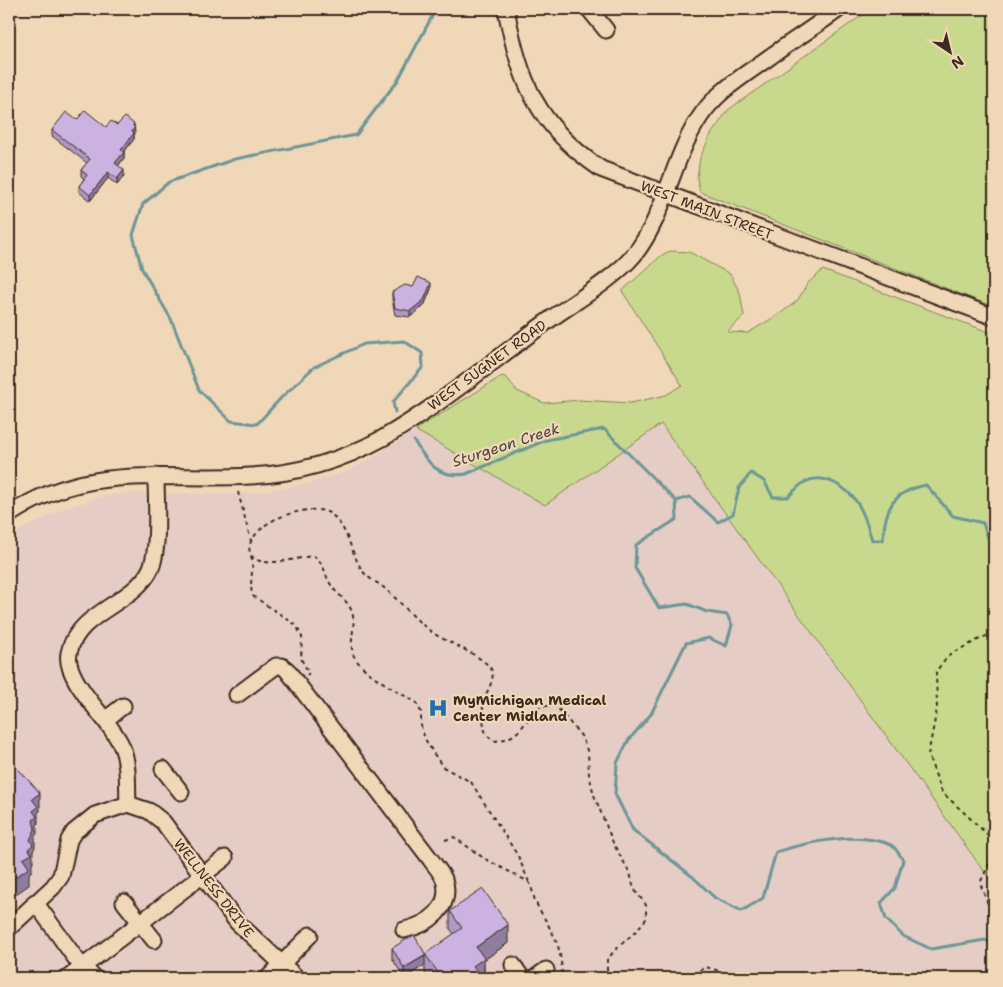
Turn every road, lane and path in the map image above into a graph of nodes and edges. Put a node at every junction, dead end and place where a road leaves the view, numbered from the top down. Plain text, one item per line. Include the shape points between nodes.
1 (506, 9) edge
2 (589, 9) edge
3 (839, 9) edge
4 (606, 30) dead end
5 (665, 195) junction
6 (994, 317) edge
7 (156, 476) junction
8 (238, 492) dead end
9 (9, 515) edge
10 (251, 541) junction
11 (251, 556) junction
12 (994, 632) edge
13 (303, 678) dead end
14 (237, 695) dead end
15 (123, 706) dead end
16 (105, 720) junction
17 (163, 769) dead end
18 (180, 792) dead end
19 (128, 804) junction
20 (445, 840) dead end
21 (225, 858) dead end
22 (202, 875) junction
23 (530, 882) junction
24 (34, 902) junction
25 (124, 902) dead end
26 (994, 908) edge
27 (141, 922) junction
28 (13, 925) edge
29 (404, 930) dead end
30 (310, 935) dead end
31 (154, 940) dead end
32 (282, 965) junction
33 (513, 965) dead end
34 (84, 966) junction
35 (603, 977) edge
36 (68, 978) edge
37 (94, 978) edge
38 (268, 978) edge
39 (297, 978) edge
40 (522, 978) edge
41 (562, 978) edge
42 (608, 978) edge
43 (685, 978) edge
44 (736, 978) edge

1 - 5 street, WEST MAIN STREET via 514,54 522,76 556,131 601,169
2 - 4 street
3 - 5 street, WEST SUGNET ROAD via 725,88 698,118 677,160
5 - 6 street, WEST MAIN STREET
5 - 7 street, WEST SUGNET ROAD via 650,231 632,257 384,437 354,453 293,471 253,476
7 - 9 street, WEST SUGNET ROAD via 112,477 70,486 38,498
7 - 16 street via 151,569 143,581 78,633 68,654 77,681
8 - 10 path
10 - 11 path
10 - 35 path via 280,515 327,512 344,532 367,576 433,632 485,662 492,670 482,719 486,735 495,742 509,740 541,706 556,706 571,721 585,745 589,775 606,826 630,873 634,889 646,906 646,919 607,960
11 - 13 path via 250,589 253,596 296,625 302,636 301,659 309,673
11 - 23 path via 258,562 314,556 324,566 330,585 347,602 352,613 354,656 361,665 416,703 421,712 425,739 434,754 443,767 471,782 518,856
12 - 26 path via 950,654 936,671 937,709 928,755 942,792 989,836 992,858 980,883 988,904
14 - 29 street via 276,666 282,666 360,775 443,878 446,892 442,906 424,924
15 - 16 street
16 - 19 street via 123,750
17 - 18 street
19 - 22 street, WELLNESS DRIVE via 149,811 163,822
19 - 24 street via 95,815 74,832 69,840 61,876
20 - 23 path via 454,836 485,859
21 - 22 street
22 - 27 street
22 - 32 street, WELLNESS DRIVE via 238,922
23 - 41 path via 535,902 558,941
24 - 28 street
24 - 34 street
25 - 27 street
27 - 31 street
27 - 34 street
30 - 32 street
32 - 38 street
32 - 39 street, WELLNESS DRIVE
33 - 40 street
34 - 36 street
34 - 37 street
35 - 42 path
43 - 44 path via 706,967

